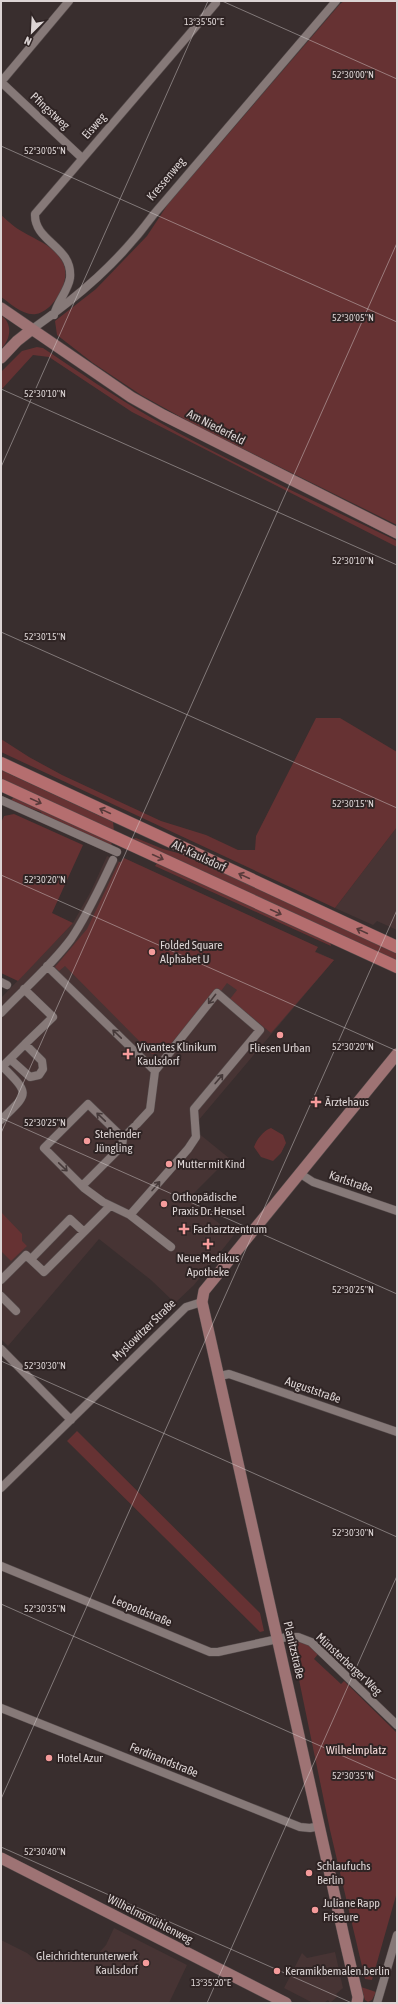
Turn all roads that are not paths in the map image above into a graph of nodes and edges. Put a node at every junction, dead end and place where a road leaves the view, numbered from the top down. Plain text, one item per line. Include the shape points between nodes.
1 (69, 1) edge
2 (216, 1) edge
3 (336, 1) edge
4 (1, 82) edge
5 (82, 158) junction
6 (1, 308) edge
7 (54, 315) junction
8 (31, 330) junction
9 (1, 358) edge
10 (397, 533) edge
11 (1, 763) edge
12 (5, 787) edge
13 (2, 802) edge
14 (397, 947) edge
15 (47, 966) junction
16 (397, 968) edge
17 (24, 989) junction
18 (1, 1012) edge
19 (25, 1044) junction
20 (397, 1054) edge
21 (10, 1059) junction
22 (2, 1068) edge
23 (155, 1071) junction
24 (1, 1120) edge
25 (123, 1138) junction
26 (299, 1173) junction
27 (82, 1186) junction
28 (110, 1206) junction
29 (397, 1211) edge
30 (130, 1215) junction
31 (84, 1232) junction
32 (171, 1247) dead end
33 (31, 1259) junction
34 (1, 1280) edge
35 (1, 1296) edge
36 (202, 1302) junction
37 (16, 1311) dead end
38 (1, 1350) edge
39 (220, 1376) junction
40 (71, 1420) junction
41 (397, 1432) edge
42 (1, 1488) edge
43 (1, 1566) edge
44 (278, 1639) junction
45 (1, 1708) edge
46 (397, 1725) edge
47 (320, 1826) junction
48 (1, 1858) edge
49 (397, 1935) edge
50 (286, 2003) edge
51 (357, 2003) edge
52 (377, 2003) edge

1 - 4 street
2 - 5 street, Eisweg
3 - 7 street, Kressenweg via 154,214 126,251
4 - 5 street, Pfingstweg
5 - 7 street, Eisweg via 35,214 38,230 62,252 70,270 70,279
6 - 8 street, Am Niederfeld
7 - 8 street, Kressenweg
8 - 9 street, Kressenweg
8 - 10 street, Am Niederfeld via 131,397 163,415
14 -> 11 main road, Alt-Kaulsdorf
12 - 13 street
12 -> 16 main road, Alt-Kaulsdorf
13 - 15 street via 115,856 82,922
15 - 17 street
23 -> 15 street
17 - 18 street
17 - 19 street via 53,1017
19 - 21 street
19 - 21 street via 42,1061 41,1074 35,1077 27,1076
20 - 26 street
21 - 22 street
22 - 24 street via 21,1084 24,1092 21,1100
23 - 25 street via 150,1110
30 -> 23 street via 188,1149 196,1137 194,1109 260,1030 217,993
25 - 27 street via 122,1146
25 -> 27 street via 88,1104 44,1148
26 - 29 street, Karlstraße via 313,1182
26 - 36 street via 204,1291
27 - 28 street
28 - 30 street
28 - 31 street
30 - 32 street
31 - 33 street via 44,1272
31 - 33 street via 70,1219
33 - 34 street via 26,1255
35 - 37 street
36 - 39 street, Planitzstraße
36 - 40 street, Myslowitzer Straße via 186,1307
38 - 40 street
39 - 41 street, Auguststraße via 229,1374
39 - 44 street, Planitzstraße
40 - 42 street, Myslowitzer Straße
43 - 44 street, Leopoldstraße via 210,1652
44 - 46 street, Münsterberger Weg via 291,1636 311,1642
44 - 47 street, Planitzstraße
45 - 47 street, Ferdinandstraße via 300,1827
47 - 51 street, Planitzstraße via 358,1997
48 - 50 street, Wilhelmsmühlenweg
49 - 52 street

